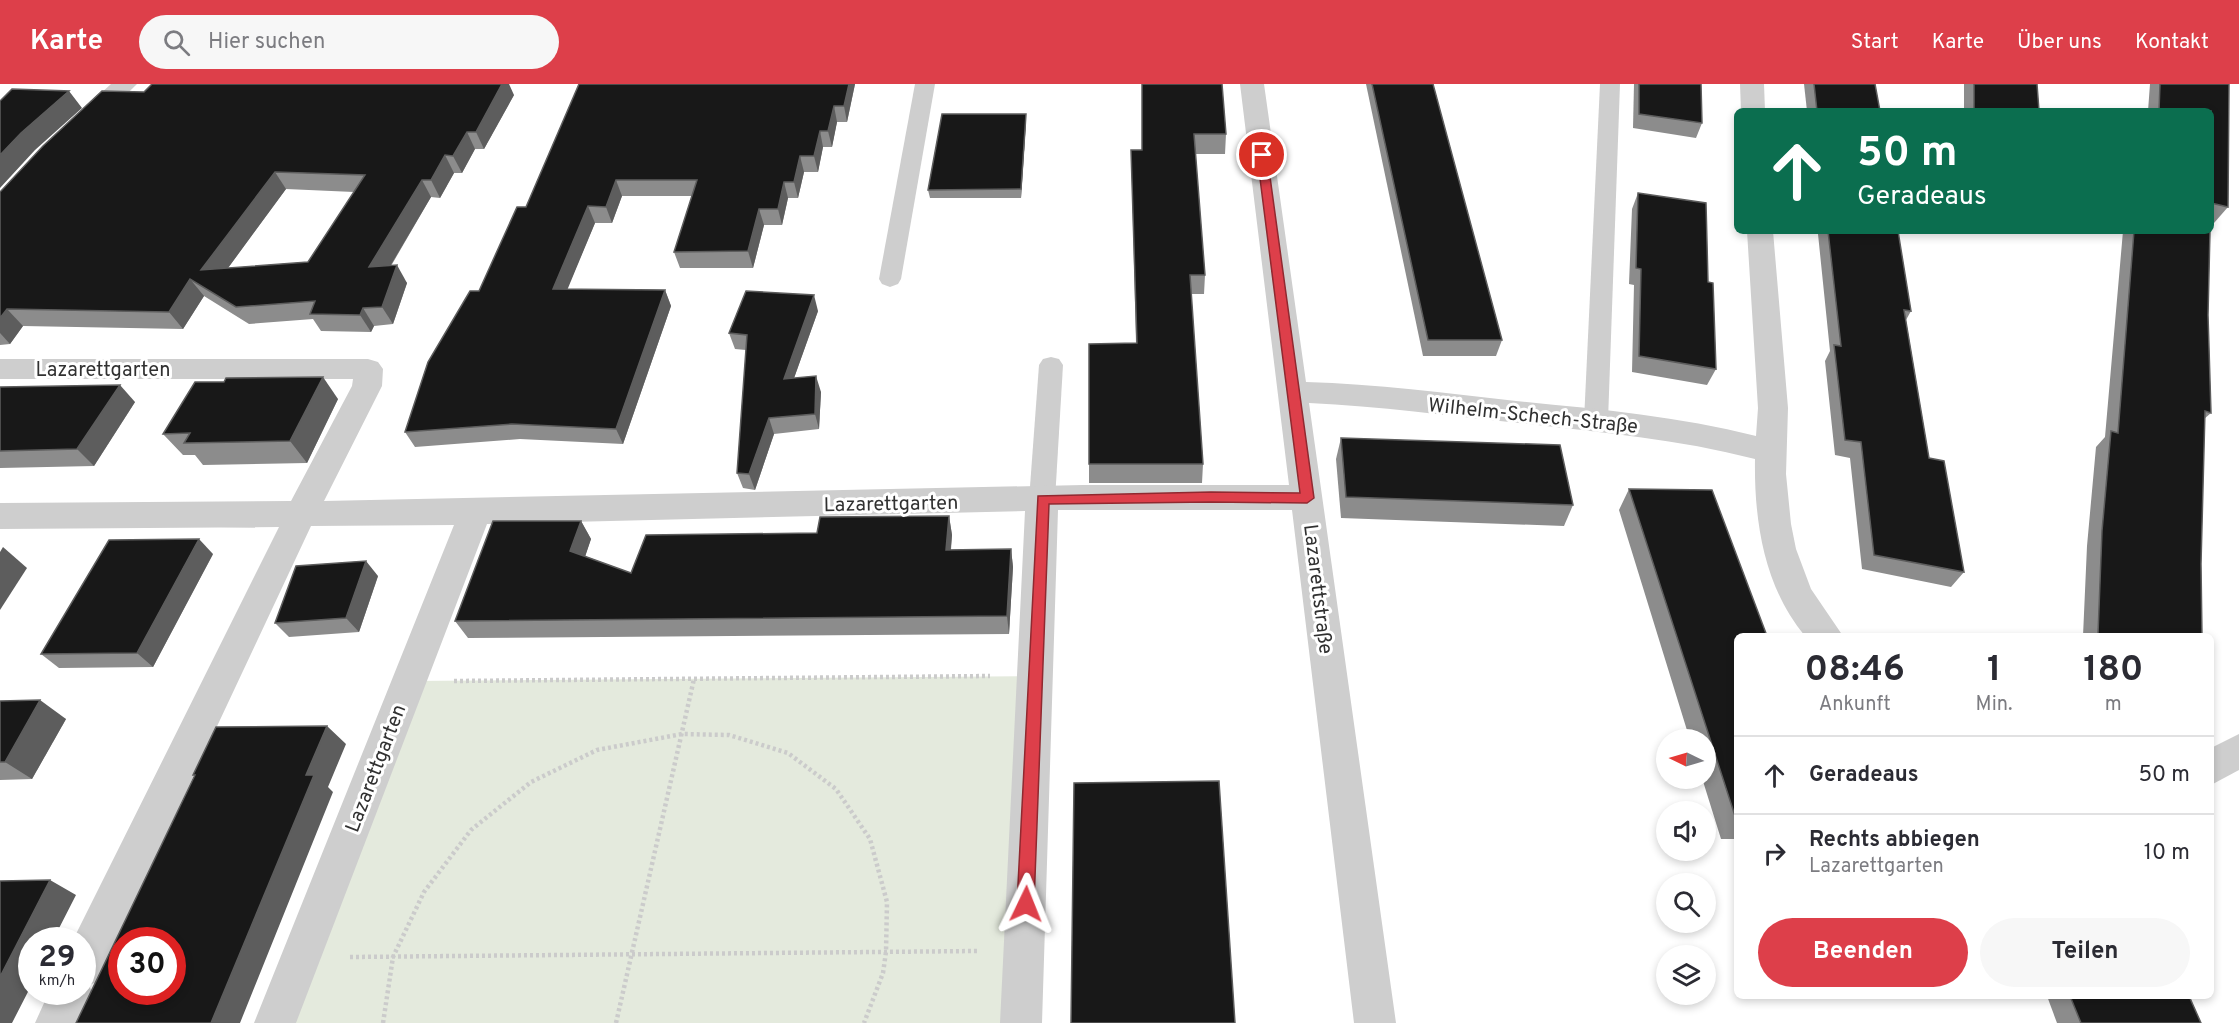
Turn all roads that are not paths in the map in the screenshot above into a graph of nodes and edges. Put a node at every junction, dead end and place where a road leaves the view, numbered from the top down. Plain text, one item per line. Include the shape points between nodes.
1 (125, 84) edge
2 (925, 84) edge
3 (1252, 84) edge
4 (1610, 84) edge
5 (1752, 84) edge
6 (1753, 108) edge
7 (67, 137) edge
8 (1760, 234) edge
9 (890, 279) dead end
10 (1051, 365) dead end
11 (0, 369) edge
12 (1294, 392) junction
13 (1596, 421) junction
14 (1770, 451) junction
15 (1307, 498) junction
16 (1042, 500) junction
17 (475, 513) junction
18 (302, 514) junction
19 (0, 516) edge
20 (1824, 633) edge
21 (2239, 750) edge
22 (2214, 766) edge
23 (96, 938) edge
24 (65, 1005) edge
25 (56, 1023) edge
26 (275, 1023) edge
27 (1021, 1023) edge
28 (1375, 1023) edge

1 - 7 street
2 - 9 lane
3 - 12 street, Lazarettstraße
4 - 13 lane
5 - 6 street
8 - 14 street via 1773,411
10 - 16 lane
11 - 18 street, Lazarettgarten via 368,369 367,386
12 - 13 street, Wilhelm-Schech-Straße via 1360,395
12 - 15 street, Lazarettstraße
13 - 14 street, Wilhelm-Schech-Straße via 1719,438
14 - 20 street via 1773,521 1782,560 1797,597
15 - 16 street, Lazarettgarten
15 - 28 street, Lazarettstraße
16 - 17 street, Lazarettgarten
16 - 27 street
17 - 18 street, Lazarettgarten
17 - 26 street, Lazarettgarten
18 - 19 street, Lazarettgarten
18 - 23 street, Lazarettgarten
21 - 22 street
24 - 25 street

